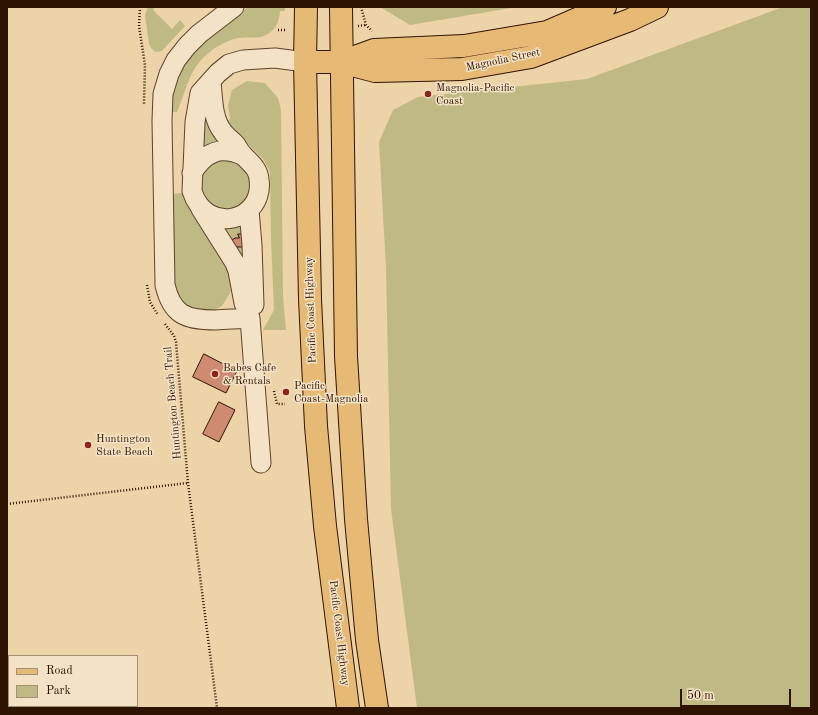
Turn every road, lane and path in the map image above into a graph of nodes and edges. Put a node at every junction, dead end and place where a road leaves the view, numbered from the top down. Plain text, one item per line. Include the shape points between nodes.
1 (140, 7) edge
2 (234, 7) edge
3 (306, 7) edge
4 (341, 7) edge
5 (361, 7) edge
6 (605, 7) edge
7 (658, 7) edge
8 (372, 31) dead end
9 (305, 62) junction
10 (341, 62) junction
11 (211, 82) junction
12 (144, 108) dead end
13 (244, 156) junction
14 (192, 173) junction
15 (199, 206) junction
16 (248, 210) junction
17 (147, 281) dead end
18 (160, 318) dead end
19 (250, 318) junction
20 (165, 323) dead end
21 (261, 463) dead end
22 (188, 483) junction
23 (7, 504) edge
24 (217, 708) edge
25 (348, 708) edge
26 (377, 708) edge

1 - 12 path via 139,26 145,65
2 - 19 lane via 186,46 169,74 163,94 165,285 167,297 173,307 185,316 199,320
3 - 9 main road, Pacific Coast Highway
4 - 10 main road
5 - 8 path via 366,25
6 - 10 main road, Magnolia Street via 547,32 464,46 374,50
7 - 10 main road, Magnolia Street via 531,57 469,68 375,72
9 - 10 main road, Magnolia Street
9 - 11 lane via 275,58 243,60 229,64
9 - 25 main road, Pacific Coast Highway via 310,299 316,426 325,526
10 - 26 main road via 346,356 356,519 367,640
11 - 13 lane via 216,119 223,133
11 - 14 lane via 200,93 196,107
13 - 14 lane via 234,151 214,152 197,164
13 - 16 lane via 256,170 260,188 254,204
14 - 15 lane via 192,191
15 - 16 lane via 207,214 228,219
15 - 19 lane via 235,263
16 - 19 lane via 254,303
17 - 18 path via 150,302
19 - 21 lane
20 - 22 path, Huntington Beach Trail via 176,342
22 - 23 path
22 - 24 path, Huntington Beach Trail

